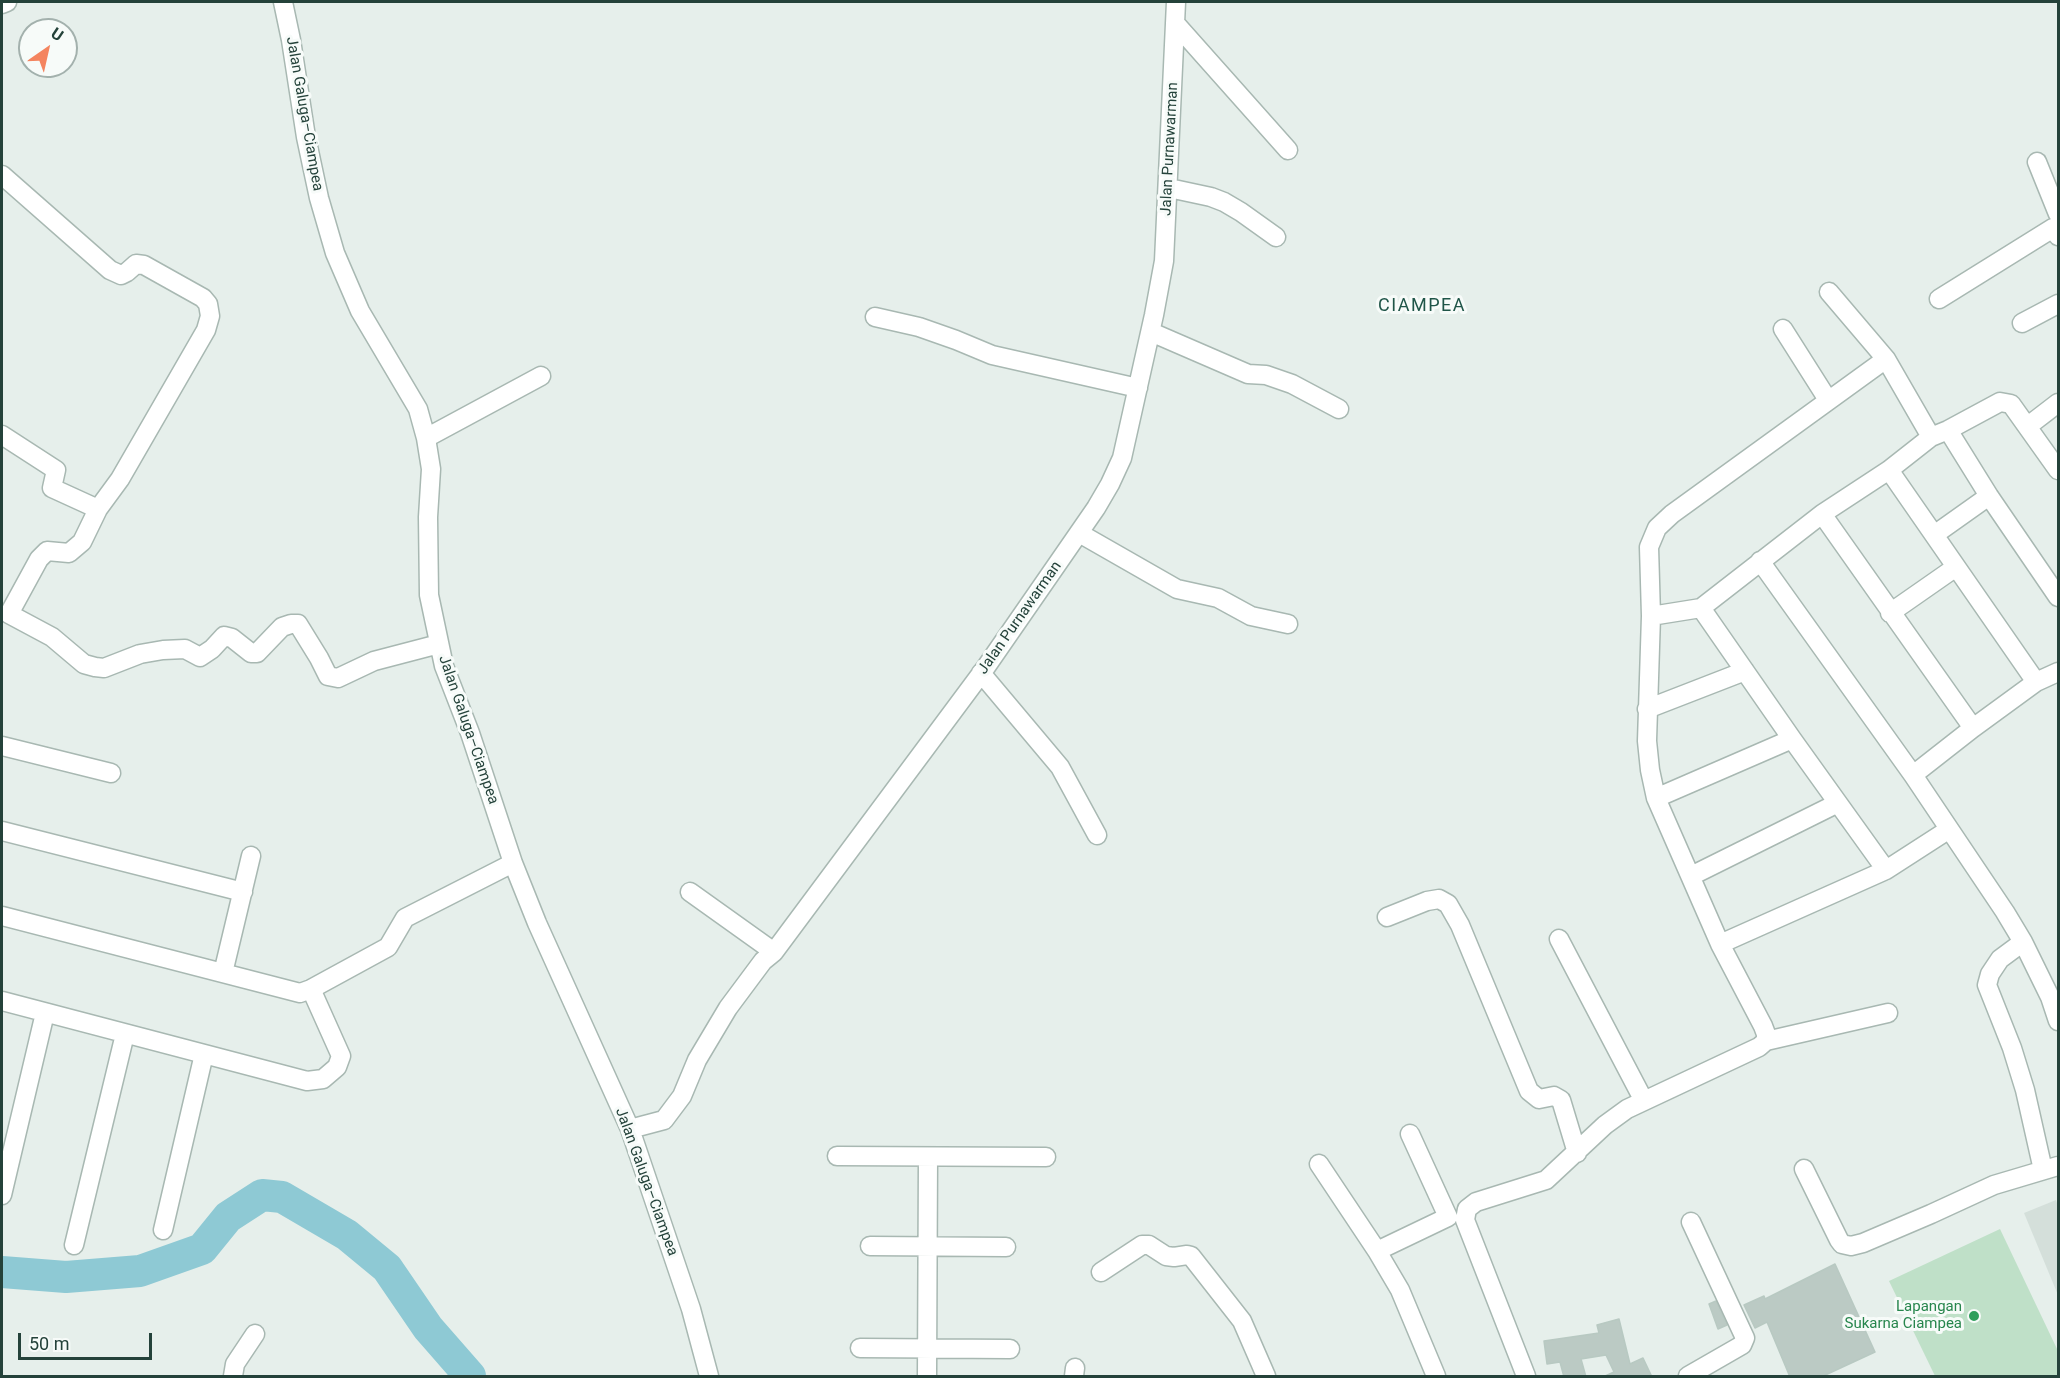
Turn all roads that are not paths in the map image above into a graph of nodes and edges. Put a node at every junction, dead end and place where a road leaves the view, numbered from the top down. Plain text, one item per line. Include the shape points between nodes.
1 (7, 2) edge
2 (283, 2) edge
3 (1176, 2) edge
4 (2, 4) edge
5 (1175, 23) junction
6 (1288, 150) dead end
7 (2037, 162) dead end
8 (2, 176) edge
9 (1169, 188) junction
10 (2057, 225) edge
11 (1276, 237) dead end
12 (1829, 292) dead end
13 (1940, 299) dead end
14 (2058, 304) edge
15 (875, 317) dead end
16 (2022, 323) dead end
17 (1783, 328) dead end
18 (1151, 332) junction
19 (1886, 359) junction
20 (541, 376) dead end
21 (1138, 388) junction
22 (1828, 400) junction
23 (2058, 403) edge
24 (1340, 409) dead end
25 (2028, 426) junction
26 (1939, 433) junction
27 (2, 435) edge
28 (426, 438) junction
29 (1889, 470) junction
30 (2058, 470) edge
31 (1989, 496) junction
32 (98, 509) junction
33 (1822, 514) junction
34 (1079, 533) junction
35 (1934, 535) junction
36 (1760, 561) junction
37 (1956, 567) junction
38 (2058, 597) edge
39 (1701, 608) junction
40 (1890, 613) junction
41 (1651, 616) junction
42 (1288, 624) dead end
43 (439, 644) junction
44 (1745, 670) junction
45 (2058, 672) edge
46 (981, 674) junction
47 (2036, 682) junction
48 (1647, 709) junction
49 (1973, 728) junction
50 (1792, 739) junction
51 (2, 746) edge
52 (111, 773) dead end
53 (1912, 775) junction
54 (1656, 798) junction
55 (1838, 803) junction
56 (1948, 830) junction
57 (2, 831) edge
58 (1097, 836) dead end
59 (251, 856) dead end
60 (513, 863) junction
61 (1886, 870) junction
62 (1691, 876) junction
63 (243, 892) junction
64 (690, 892) dead end
65 (2, 916) edge
66 (1387, 917) dead end
67 (1559, 939) dead end
68 (2023, 942) junction
69 (1720, 944) junction
70 (774, 952) junction
71 (223, 973) junction
72 (311, 989) junction
73 (2, 1001) edge
74 (45, 1013) junction
75 (1888, 1014) dead end
76 (2058, 1021) edge
77 (125, 1034) junction
78 (1766, 1041) junction
79 (204, 1054) junction
80 (1644, 1101) junction
81 (630, 1129) junction
82 (1410, 1134) dead end
83 (1577, 1153) junction
84 (837, 1156) dead end
85 (928, 1157) junction
86 (1046, 1157) dead end
87 (1318, 1164) dead end
88 (2051, 1168) edge
89 (1804, 1169) dead end
90 (2, 1195) edge
91 (1691, 1222) dead end
92 (163, 1230) dead end
93 (74, 1245) dead end
94 (928, 1245) junction
95 (870, 1246) dead end
96 (1006, 1247) dead end
97 (1377, 1251) junction
98 (1101, 1272) dead end
99 (255, 1334) dead end
100 (927, 1347) junction
101 (860, 1348) dead end
102 (1010, 1349) dead end
103 (233, 1377) edge
104 (709, 1377) edge
105 (927, 1377) edge
106 (1266, 1377) edge
107 (1436, 1377) edge
108 (1526, 1377) edge
109 (1688, 1377) edge

1 - 4 street
2 - 28 street, Jalan Galuga–Ciampea via 306,137 335,253 360,311 418,409
3 - 5 street, Jalan Purnawarman
5 - 6 street
5 - 9 street, Jalan Purnawarman
7 - 10 street
8 - 32 street via 115,273 121,275 139,263 208,304 206,330 120,479
9 - 11 street via 1224,202
9 - 18 street, Jalan Purnawarman via 1164,261
10 - 13 street
12 - 19 street
14 - 16 street
15 - 21 street via 919,327 992,355
17 - 22 street
18 - 21 street, Jalan Purnawarman
18 - 24 street via 1248,374 1266,375 1292,384
19 - 22 street
19 - 26 street
20 - 28 street
21 - 34 street, Jalan Purnawarman via 1122,458
22 - 41 street via 1657,528 1649,547
23 - 25 street
25 - 26 street via 2006,401
25 - 30 street
26 - 29 street
26 - 31 street
27 - 32 street via 56,470 52,488
28 - 43 street, Jalan Galuga–Ciampea via 431,470 429,595
29 - 33 street
29 - 35 street
31 - 35 street
31 - 38 street
32 - 43 street via 82,542 69,554 47,551 39,559 9,614 52,637 84,664 104,668 163,650 185,650 200,657 224,636 257,654 282,627 291,624 298,624 327,676 338,678 374,661
33 - 36 street
33 - 40 street
34 - 42 street via 1177,589 1218,597 1251,616
34 - 46 street, Jalan Purnawarman
35 - 37 street
36 - 39 street
36 - 53 street
37 - 40 street
37 - 47 street
39 - 41 street
39 - 44 street
40 - 49 street
41 - 48 street
43 - 60 street, Jalan Galuga–Ciampea
44 - 48 street
44 - 50 street
45 - 47 street
46 - 58 street via 1060,767
46 - 70 street, Jalan Purnawarman
47 - 49 street
48 - 54 street via 1647,741
49 - 53 street
50 - 54 street
50 - 55 street
51 - 52 street
53 - 56 street
54 - 62 street
55 - 61 street
55 - 62 street
56 - 61 street
56 - 68 street
57 - 63 street
59 - 63 street
60 - 72 street via 405,918 388,946
60 - 81 street, Jalan Galuga–Ciampea
61 - 69 street
62 - 69 street
63 - 71 street
64 - 70 street
65 - 71 street
66 - 83 street via 1439,899 1448,904 1529,1091 1539,1099 1554,1096 1561,1100
67 - 80 street
68 - 76 street
68 - 88 street via 2000,960 1987,985
69 - 78 street via 1763,1026
70 - 81 street, Jalan Purnawarman via 729,1008 701,1053 682,1096 664,1119
71 - 72 street via 300,993
72 - 79 street via 341,1056 337,1067 323,1078 307,1081
73 - 74 street
74 - 77 street
74 - 90 street
75 - 78 street
77 - 79 street
77 - 93 street
78 - 80 street
79 - 92 street
80 - 83 street via 1605,1125
81 - 104 street, Jalan Galuga–Ciampea via 691,1309
82 - 97 street via 1448,1218
83 - 108 street via 1546,1180 1476,1202 1467,1209 1465,1220
84 - 85 street
85 - 86 street
85 - 94 street
87 - 97 street
88 - 89 street via 1994,1185 1851,1246 1839,1240
91 - 109 street via 1745,1338 1742,1345
94 - 95 street
94 - 96 street
94 - 100 street
97 - 107 street via 1400,1290
98 - 106 street via 1142,1245 1166,1256 1191,1256 1242,1321
99 - 103 street via 235,1364
100 - 101 street
100 - 102 street
100 - 105 street

